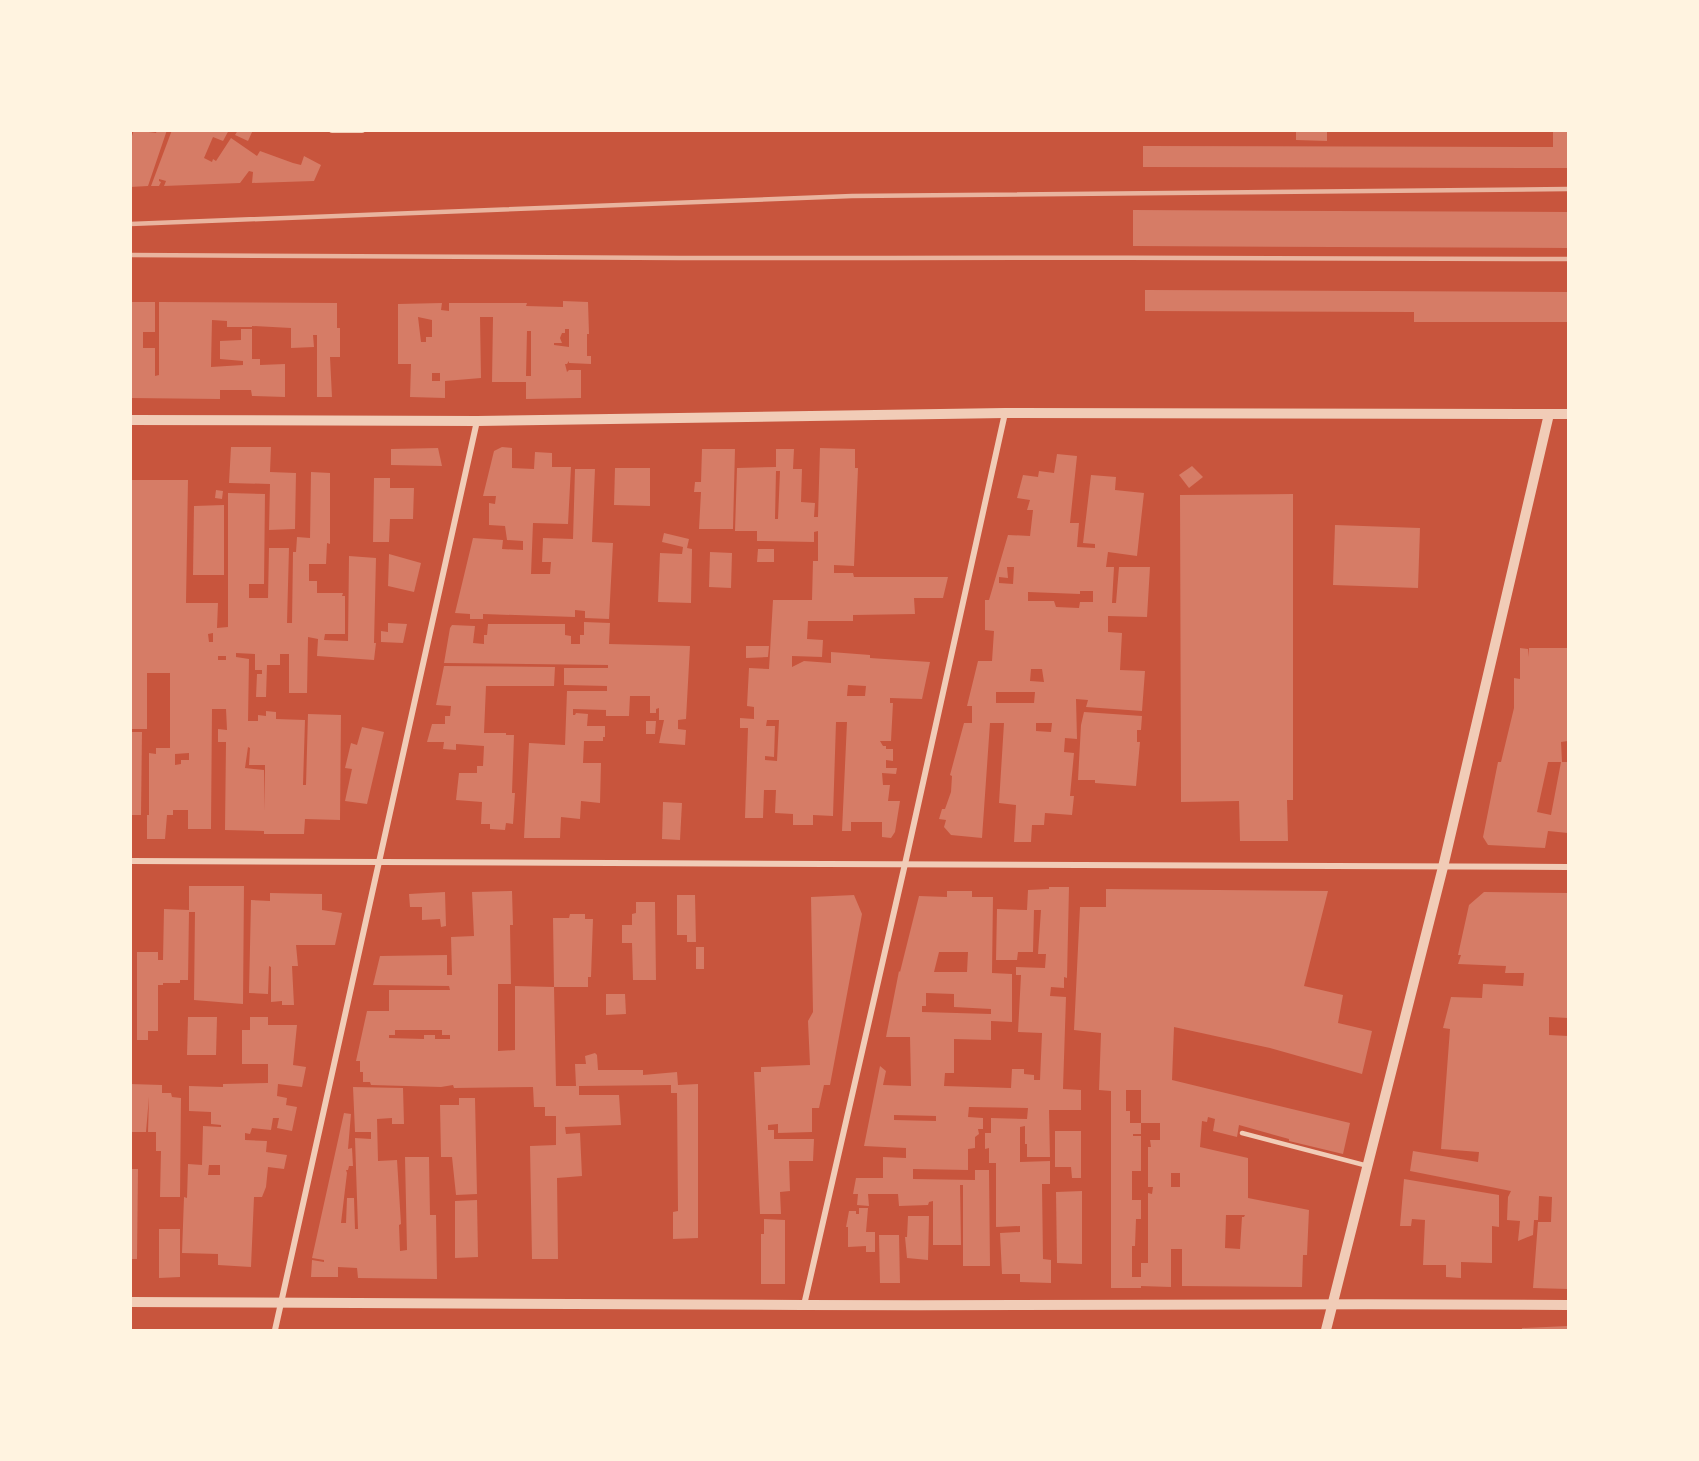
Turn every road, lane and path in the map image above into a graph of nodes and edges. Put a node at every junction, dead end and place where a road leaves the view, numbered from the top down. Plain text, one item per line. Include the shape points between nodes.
1 (332, 130) edge
2 (362, 130) edge
3 (1005, 413) junction
4 (1550, 414) junction
5 (1569, 414) edge
6 (130, 420) edge
7 (477, 420) junction
8 (130, 861) edge
9 (379, 861) junction
10 (905, 864) junction
11 (1443, 867) junction
12 (1569, 867) edge
13 (1242, 1133) dead end
14 (1368, 1166) junction
15 (282, 1301) junction
16 (130, 1302) edge
17 (1333, 1304) junction
18 (804, 1305) junction
19 (1569, 1305) edge
20 (275, 1330) edge
21 (1326, 1330) edge

1 - 2 street
3 - 4 street
3 - 7 street
3 - 10 street
4 - 5 street
4 - 11 street
6 - 7 street
7 - 9 street
8 - 9 street
9 - 10 street
9 - 15 street
10 - 11 street
10 - 18 street
11 - 12 street
11 - 14 street
13 - 14 lane
14 - 17 street
15 - 16 street
15 - 18 street
15 - 20 street
17 - 18 street
17 - 19 street
17 - 21 street

